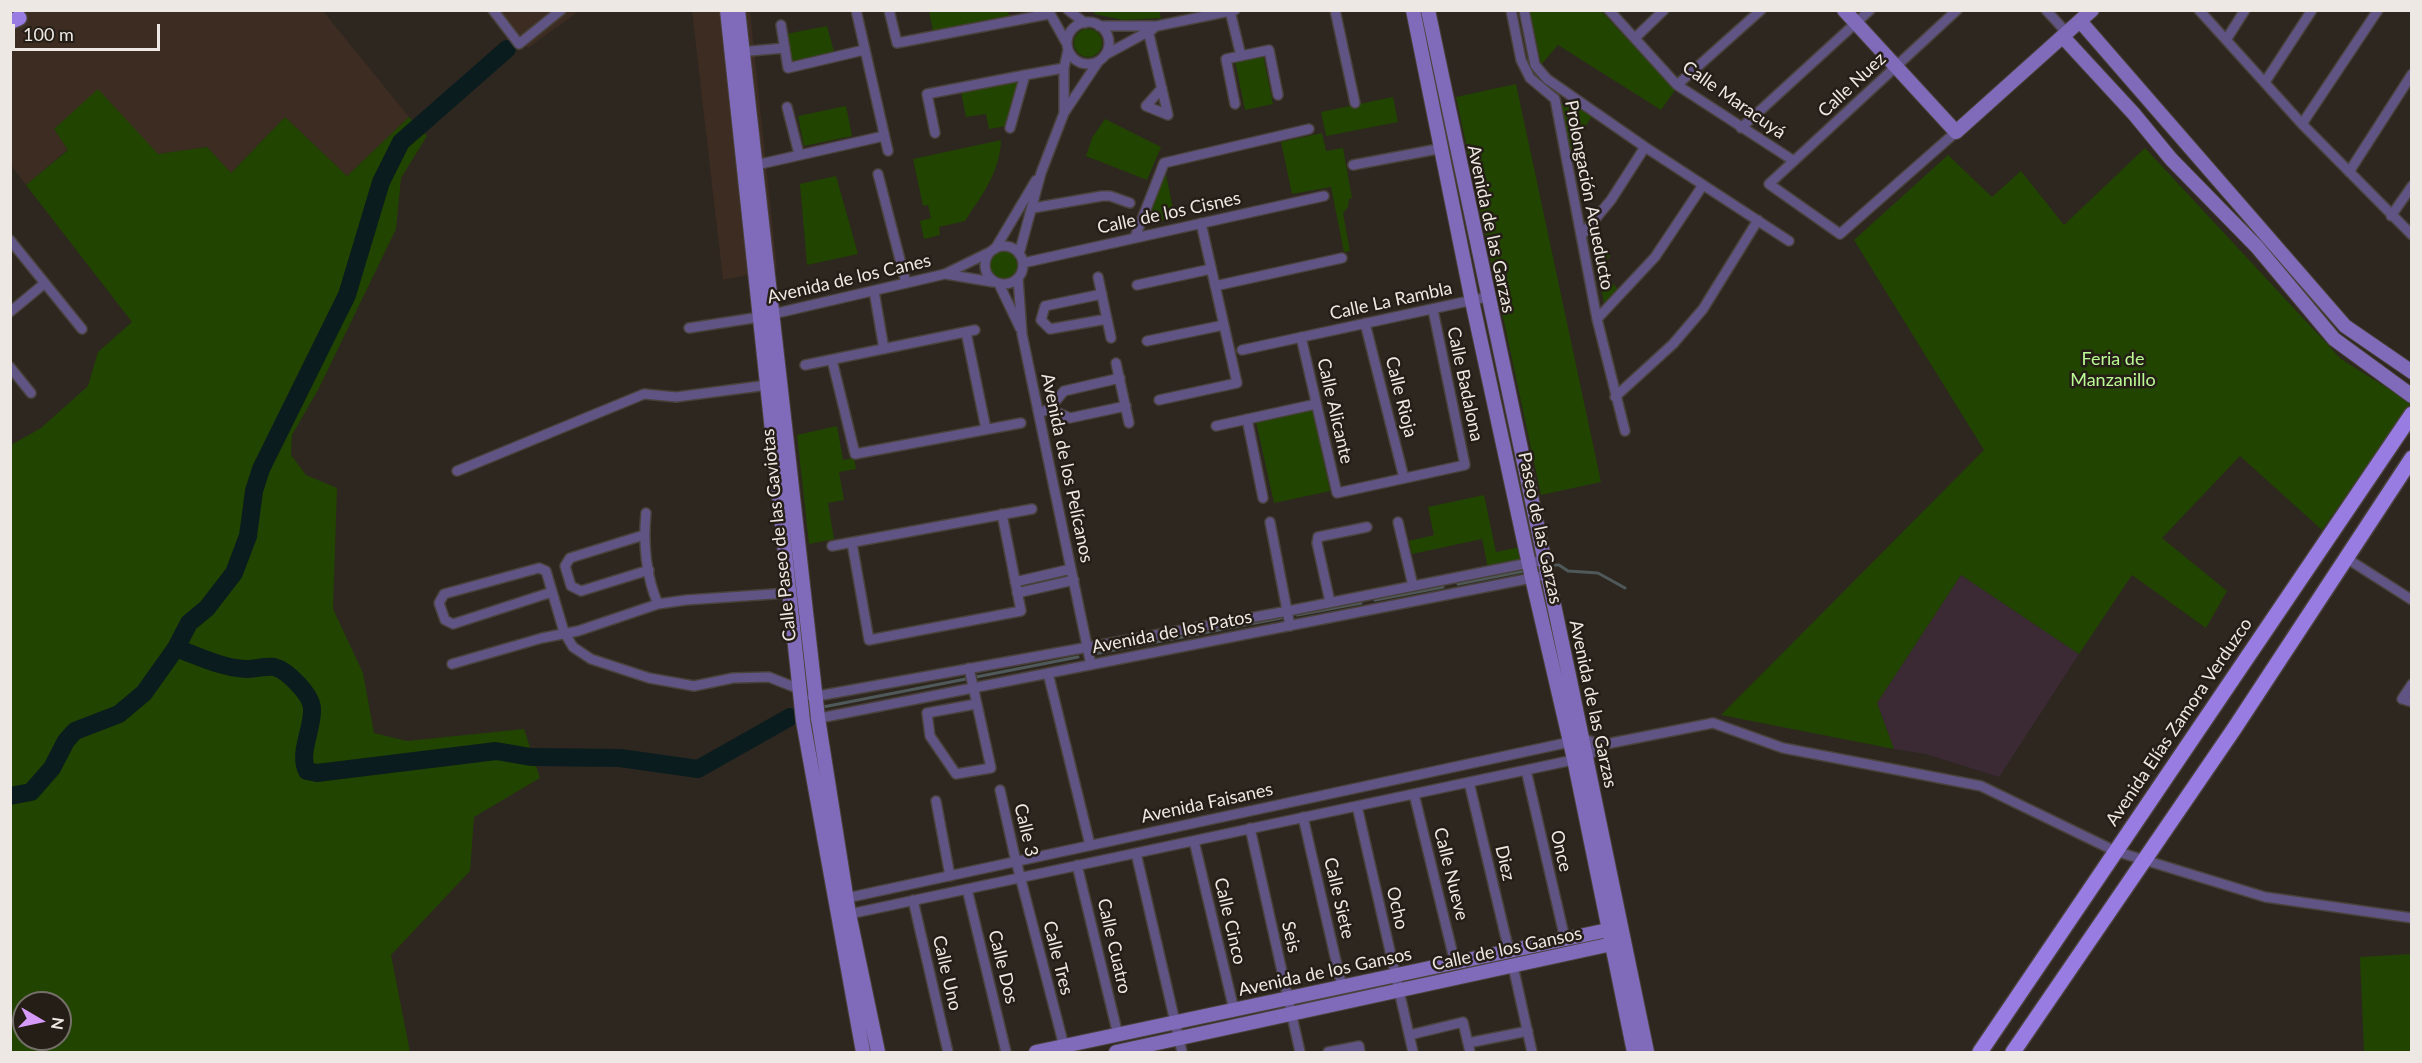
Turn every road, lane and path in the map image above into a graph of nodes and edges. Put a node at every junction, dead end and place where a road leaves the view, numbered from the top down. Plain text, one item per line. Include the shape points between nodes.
1 (493, 10) edge
2 (561, 10) edge
3 (727, 10) edge
4 (738, 10) edge
5 (856, 10) edge
6 (889, 10) edge
7 (1068, 10) edge
8 (1335, 10) edge
9 (1413, 10) edge
10 (1428, 10) edge
11 (1511, 10) edge
12 (1524, 10) edge
13 (1609, 10) edge
14 (1665, 10) edge
15 (1761, 10) edge
16 (1844, 10) edge
17 (1870, 10) edge
18 (1957, 10) edge
19 (2046, 10) edge
20 (2092, 10) edge
21 (2199, 10) edge
22 (2245, 10) edge
23 (2312, 10) edge
24 (2378, 10) edge
25 (1234, 11) edge
26 (1048, 12) edge
27 (2080, 21) junction
28 (1085, 23) junction
29 (1856, 23) junction
30 (781, 25) dead end
31 (1099, 26) junction
32 (1151, 28) junction
33 (2065, 35) junction
34 (1529, 38) junction
35 (1635, 38) junction
36 (1517, 40) junction
37 (2226, 40) junction
38 (1067, 47) junction
39 (785, 48) junction
40 (864, 50) junction
41 (737, 52) junction
42 (1243, 55) junction
43 (1101, 58) junction
44 (1896, 67) junction
45 (1064, 68) junction
46 (2412, 74) edge
47 (1025, 75) junction
48 (1544, 82) junction
49 (2265, 82) junction
50 (1677, 85) junction
51 (1162, 88) dead end
52 (1278, 95) dead end
53 (1355, 103) dead end
54 (1235, 104) dead end
55 (788, 106) dead end
56 (1064, 113) junction
57 (2302, 124) junction
58 (1010, 128) dead end
59 (1742, 128) junction
60 (1309, 129) dead end
61 (1956, 132) junction
62 (935, 133) dead end
63 (884, 136) junction
64 (1645, 147) junction
65 (1443, 148) junction
66 (888, 151) dead end
67 (799, 154) junction
68 (1794, 161) junction
69 (756, 165) junction
70 (1353, 165) dead end
71 (2349, 172) junction
72 (1041, 173) junction
73 (878, 174) dead end
74 (1703, 186) junction
75 (2412, 186) edge
76 (1324, 196) dead end
77 (1130, 203) dead end
78 (1033, 208) junction
79 (2391, 216) junction
80 (1758, 220) junction
81 (1201, 223) junction
82 (2412, 235) edge
83 (1581, 236) junction
84 (1135, 237) junction
85 (10, 240) edge
86 (1789, 241) dead end
87 (992, 250) junction
88 (1342, 258) dead end
89 (1021, 259) junction
90 (1211, 269) junction
91 (945, 274) junction
92 (1098, 277) dead end
93 (1018, 278) junction
94 (906, 283) junction
95 (997, 283) junction
96 (45, 284) junction
97 (1137, 285) dead end
98 (1215, 286) junction
99 (874, 291) junction
100 (1102, 294) junction
101 (1487, 297) junction
102 (1472, 301) junction
103 (1432, 310) junction
104 (10, 312) edge
105 (766, 316) junction
106 (1597, 319) junction
107 (1041, 320) junction
108 (1107, 320) junction
109 (1365, 323) junction
110 (1224, 325) junction
111 (1021, 327) junction
112 (688, 328) dead end
113 (82, 329) dead end
114 (1301, 337) junction
115 (1111, 338) dead end
116 (1147, 341) dead end
117 (884, 349) junction
118 (1242, 351) dead end
119 (832, 360) junction
120 (1116, 363) dead end
121 (805, 365) dead end
122 (10, 368) edge
123 (2412, 372) edge
124 (1120, 378) junction
125 (768, 385) junction
126 (31, 393) dead end
127 (2412, 396) edge
128 (1615, 397) junction
129 (1159, 400) dead end
130 (1316, 404) junction
131 (1126, 406) junction
132 (1049, 410) junction
133 (1039, 413) junction
134 (2412, 414) edge
135 (1247, 419) junction
136 (1021, 423) dead end
137 (1129, 423) dead end
138 (1216, 426) dead end
139 (986, 429) junction
140 (1625, 431) dead end
141 (2412, 458) edge
142 (457, 471) dead end
143 (1404, 478) junction
144 (1263, 498) dead end
145 (1032, 509) dead end
146 (646, 513) dead end
147 (1002, 514) junction
148 (1270, 522) dead end
149 (1398, 522) dead end
150 (1367, 527) dead end
151 (644, 535) junction
152 (852, 543) junction
153 (832, 546) dead end
154 (2346, 558) junction
155 (1544, 560) junction
156 (1529, 564) junction
157 (1071, 569) junction
158 (649, 570) junction
159 (1547, 575) junction
160 (1532, 579) junction
161 (1074, 580) junction
162 (1015, 582) junction
163 (1413, 586) junction
164 (552, 592) junction
165 (788, 592) junction
166 (1017, 593) junction
167 (2412, 600) edge
168 (1330, 602) junction
169 (658, 604) junction
170 (1288, 610) junction
171 (1290, 626) junction
172 (564, 632) junction
173 (1088, 646) junction
174 (452, 664) dead end
175 (1091, 665) junction
176 (969, 668) junction
177 (1048, 673) junction
178 (2412, 684) edge
179 (974, 688) junction
180 (800, 694) junction
181 (816, 696) junction
182 (2412, 702) edge
183 (976, 704) junction
184 (818, 718) junction
185 (803, 721) junction
186 (1577, 741) junction
187 (1601, 745) junction
188 (1581, 758) junction
189 (1526, 770) junction
190 (1469, 782) junction
191 (1000, 790) dead end
192 (1414, 794) junction
193 (936, 801) dead end
194 (1357, 806) junction
195 (1303, 817) junction
196 (1250, 828) junction
197 (1194, 841) junction
198 (1090, 845) junction
199 (2115, 851) junction
200 (1136, 853) junction
201 (1016, 861) junction
202 (2144, 861) junction
203 (1077, 865) junction
204 (950, 876) junction
205 (1021, 878) junction
206 (967, 889) junction
207 (841, 899) junction
208 (913, 900) junction
209 (844, 915) junction
210 (2412, 918) edge
211 (1615, 928) junction
212 (1565, 939) junction
213 (1619, 943) junction
214 (1509, 951) junction
215 (1455, 963) junction
216 (1513, 966) junction
217 (1396, 975) junction
218 (1342, 987) junction
219 (1399, 991) junction
220 (1288, 998) junction
221 (1234, 1010) junction
222 (1292, 1014) junction
223 (1175, 1023) junction
224 (1528, 1031) junction
225 (1118, 1035) junction
226 (1409, 1035) junction
227 (1180, 1046) edge
228 (1064, 1047) junction
229 (1469, 1048) edge
230 (1360, 1049) edge
231 (863, 1053) edge
232 (878, 1053) edge
233 (948, 1053) edge
234 (1006, 1053) edge
235 (1036, 1053) edge
236 (1116, 1053) edge
237 (1300, 1053) edge
238 (1328, 1053) edge
239 (1413, 1053) edge
240 (1532, 1053) edge
241 (1634, 1053) edge
242 (1647, 1053) edge
243 (1980, 1053) edge
244 (2013, 1053) edge

1 - 2 street via 519,44
3 - 41 main road, Calle Paseo de las Gaviotas
4 - 41 main road, Calle Paseo de las Gaviotas
5 - 40 street
6 - 26 street via 897,43
7 - 28 street
8 - 53 street
9 - 65 main road, Paseo de las Garzas
10 - 101 main road, Avenida de las Garzas
11 - 36 street, Prolongación Acueducto
12 - 34 street, Prolongación Acueducto
13 - 35 street, Calle Maracuyá
14 - 35 street
15 - 50 street
16 - 29 main road
17 - 29 street
18 - 44 street, Calle Nuez
19 - 33 street
20 - 27 main road
21 - 37 street
22 - 37 street
23 - 49 street
24 - 57 street
25 - 32 street
25 - 42 street
26 - 38 street
27 - 33 main road
27 - 123 main road via 2345,326
28 - 31 street
28 - 38 street via 1070,32
29 - 44 main road
29 - 59 street
30 - 39 street
31 - 32 street
31 - 43 street via 1108,43
32 - 43 street
32 - 51 street
33 - 61 main road
33 - 127 main road via 2171,159 2257,247 2334,339
34 - 36 street
34 - 48 street, Prolongación Acueducto via 1535,65
35 - 50 street, Calle Maracuyá
36 - 48 street, Prolongación Acueducto via 1530,78
37 - 49 street
38 - 43 street via 1080,63 1092,64
38 - 45 street
39 - 40 street via 788,68
39 - 41 street
40 - 63 street
41 - 69 main road, Calle Paseo de las Gaviotas
41 - 105 main road, Calle Paseo de las Gaviotas
42 - 52 street via 1269,50
42 - 54 street via 1226,59
43 - 56 street
44 - 61 main road
44 - 68 street, Calle Nuez
45 - 47 street
45 - 56 street
46 - 71 street
47 - 58 street
47 - 62 street via 927,94
48 - 64 street, Prolongación Acueducto
48 - 83 street, Prolongación Acueducto via 1555,99
49 - 57 street
50 - 59 street, Calle Maracuyá
55 - 67 street
56 - 72 street
57 - 71 street
59 - 68 street, Calle Maracuyá
60 - 84 street via 1164,163
61 - 68 street, Calle Nuez via 1840,234 1769,184
63 - 66 street
63 - 67 street
64 - 74 street, Prolongación Acueducto
64 - 83 street via 1611,200
65 - 70 street
65 - 102 main road, Paseo de las Garzas
67 - 69 street
69 - 105 main road, Calle Paseo de las Gaviotas
71 - 79 street
72 - 78 street
72 - 87 street
73 - 94 street
74 - 80 street, Prolongación Acueducto
74 - 106 street via 1655,256
75 - 79 street
76 - 81 street, Calle de los Cisnes
77 - 78 street via 1102,196
78 - 89 street
79 - 82 street
80 - 86 street, Prolongación Acueducto
80 - 128 street via 1703,309 1673,344
81 - 84 street, Calle de los Cisnes
81 - 90 street
83 - 106 street, Prolongación Acueducto
84 - 89 street, Calle de los Cisnes
85 - 96 street
87 - 89 street via 1008,247
87 - 91 street, Avenida de los Canes
87 - 95 street via 985,268
88 - 98 street
89 - 93 street
90 - 97 street
90 - 98 street
91 - 94 street, Avenida de los Canes
91 - 95 street, Avenida de los Canes
92 - 100 street
93 - 95 street via 1009,284
93 - 111 street, Avenida de los Pelícanos
94 - 99 street, Avenida de los Canes
95 - 111 street
96 - 104 street
96 - 113 street
98 - 110 street
99 - 105 street, Avenida de los Canes
99 - 117 street
100 - 107 street via 1045,306
100 - 108 street
101 - 102 street, Calle La Rambla
101 - 155 main road, Avenida de las Garzas
102 - 103 street, Calle La Rambla
102 - 156 main road, Paseo de las Garzas
103 - 109 street, Calle La Rambla
103 - 143 street, Calle Badalona via 1465,465
105 - 112 street, Avenida de los Canes
105 - 125 main road, Calle Paseo de las Gaviotas
105 - 181 main road, Calle Paseo de las Gaviotas
106 - 128 street, Prolongación Acueducto
107 - 108 street via 1050,329
107 - 111 street
108 - 115 street
109 - 114 street, Calle La Rambla
109 - 143 street, Calle Rioja
110 - 116 street
110 - 129 street via 1237,383
111 - 133 street, Avenida de los Pelícanos
114 - 118 street, Calle La Rambla
114 - 130 street, Calle Alicante
117 - 119 street
117 - 139 street via 970,331
119 - 121 street
119 - 139 street via 855,454
120 - 124 street
122 - 126 street
124 - 131 street
124 - 132 street via 1064,392
125 - 142 street via 676,398 644,394
125 - 165 main road, Calle Paseo de las Gaviotas
128 - 140 street, Prolongación Acueducto
130 - 135 street
130 - 143 street, Calle Alicante via 1336,493
131 - 132 street via 1070,418
131 - 137 street
132 - 133 street
133 - 157 street, Avenida de los Pelícanos
134 - 199 main road, Avenida Elías Zamora Verduzco
135 - 138 street
135 - 144 street
136 - 139 street
141 - 154 main road
145 - 147 street
146 - 151 street
147 - 152 street
147 - 162 street
148 - 170 street
149 - 163 street
150 - 168 street via 1318,537
151 - 158 street
151 - 158 street via 570,558 565,566 571,586 581,591
152 - 153 street
152 - 166 street via 869,640 1021,611
154 - 167 street
154 - 202 main road
155 - 156 street, Avenida de los Patos
155 - 159 main road, Avenida de las Garzas
156 - 160 main road, Paseo de las Garzas
156 - 163 street, Avenida de los Patos
157 - 161 street, Avenida de los Pelícanos
157 - 162 street
158 - 169 street
159 - 160 street, Avenida de los Patos
159 - 186 main road, Avenida de las Garzas
160 - 171 street, Avenida de los Patos
160 - 186 main road, Paseo de las Garzas
161 - 166 street
161 - 173 street, Avenida de los Pelícanos
162 - 166 street
163 - 168 street, Avenida de los Patos
164 - 164 street via 453,624 445,620 440,603 444,594 539,568 546,571
164 - 172 street
165 - 169 street
165 - 180 main road, Calle Paseo de las Gaviotas
168 - 170 street, Avenida de los Patos
169 - 172 street via 578,631
170 - 171 street
170 - 173 street, Avenida de los Patos
171 - 175 street, Avenida de los Patos
172 - 174 street
172 - 180 street via 573,647 591,658 649,678 694,686 733,678 769,677
173 - 175 street, Avenida de los Pelícanos
173 - 176 street, Avenida de los Patos
175 - 177 street, Avenida de los Patos
176 - 179 street
176 - 181 street, Avenida de los Patos
177 - 179 street, Avenida de los Patos
177 - 198 street
178 - 182 street via 2402,699
179 - 183 street
179 - 184 street, Avenida de los Patos
180 - 181 street, Avenida de los Patos
180 - 185 main road, Calle Paseo de las Gaviotas
181 - 184 main road, Calle Paseo de las Gaviotas
183 - 183 street via 991,768 956,774 930,736 927,713
184 - 185 street, Avenida de los Patos
184 - 207 main road, Calle Paseo de las Gaviotas
185 - 207 main road, Calle Paseo de las Gaviotas
186 - 187 street
186 - 188 main road, Avenida de las Garzas
186 - 198 street, Avenida Faisanes
187 - 188 street
187 - 199 street via 1713,723 1783,748 1981,786
188 - 189 street, Avenida Faisanes
188 - 211 main road, Avenida de las Garzas
189 - 190 street, Avenida Faisanes
189 - 212 street, Once
190 - 192 street, Avenida Faisanes
190 - 214 street, Diez
191 - 201 street, Calle 3
192 - 194 street, Avenida Faisanes
192 - 215 street, Calle Nueve
193 - 204 street
194 - 195 street, Avenida Faisanes
194 - 217 street, Ocho
195 - 196 street, Avenida Faisanes
195 - 218 street, Calle Siete
196 - 197 street, Avenida Faisanes
196 - 220 street, Seis
197 - 200 street, Avenida Faisanes
197 - 221 street, Calle Cinco
198 - 201 street, Avenida Faisanes
199 - 202 street
199 - 243 main road, Avenida Elías Zamora Verduzco
200 - 203 street, Avenida Faisanes
200 - 223 street
201 - 204 street, Avenida Faisanes
201 - 205 street, Calle 3
202 - 210 street via 2265,897
202 - 244 main road
203 - 205 street, Avenida Faisanes
203 - 225 street, Calle Cuatro
204 - 207 street, Avenida Faisanes
205 - 206 street, Avenida Faisanes
205 - 228 street, Calle Tres
206 - 208 street, Avenida Faisanes
206 - 234 street, Calle Dos
207 - 209 main road, Calle Paseo de las Gaviotas
208 - 209 street, Avenida Faisanes
208 - 233 street, Calle Uno
209 - 231 main road, Calle Paseo de las Gaviotas
209 - 232 main road, Calle Paseo de las Gaviotas
211 - 212 main road, Avenida de los Gansos
211 - 213 main road, Avenida de las Garzas
212 - 214 main road, Avenida de los Gansos
213 - 216 main road, Calle de los Gansos
213 - 241 main road
213 - 242 main road, Avenida de las Garzas
214 - 215 main road, Avenida de los Gansos
215 - 217 main road, Avenida de los Gansos
216 - 219 main road, Calle de los Gansos
216 - 224 street
217 - 218 main road, Avenida de los Gansos
217 - 219 street, Ocho
218 - 220 main road, Avenida de los Gansos
219 - 222 main road, Calle de los Gansos
219 - 226 street, Ocho
220 - 221 main road, Avenida de los Gansos
220 - 222 street, Seis
221 - 223 main road, Avenida de los Gansos
222 - 227 main road, Calle de los Gansos
222 - 237 street, Seis
223 - 225 main road, Avenida de los Gansos
223 - 227 street
224 - 229 street
224 - 240 street
225 - 228 main road, Avenida de los Gansos
226 - 229 street via 1463,1022
226 - 239 street, Ocho
227 - 236 main road, Calle de los Gansos
228 - 235 main road, Avenida de los Gansos
230 - 238 street

